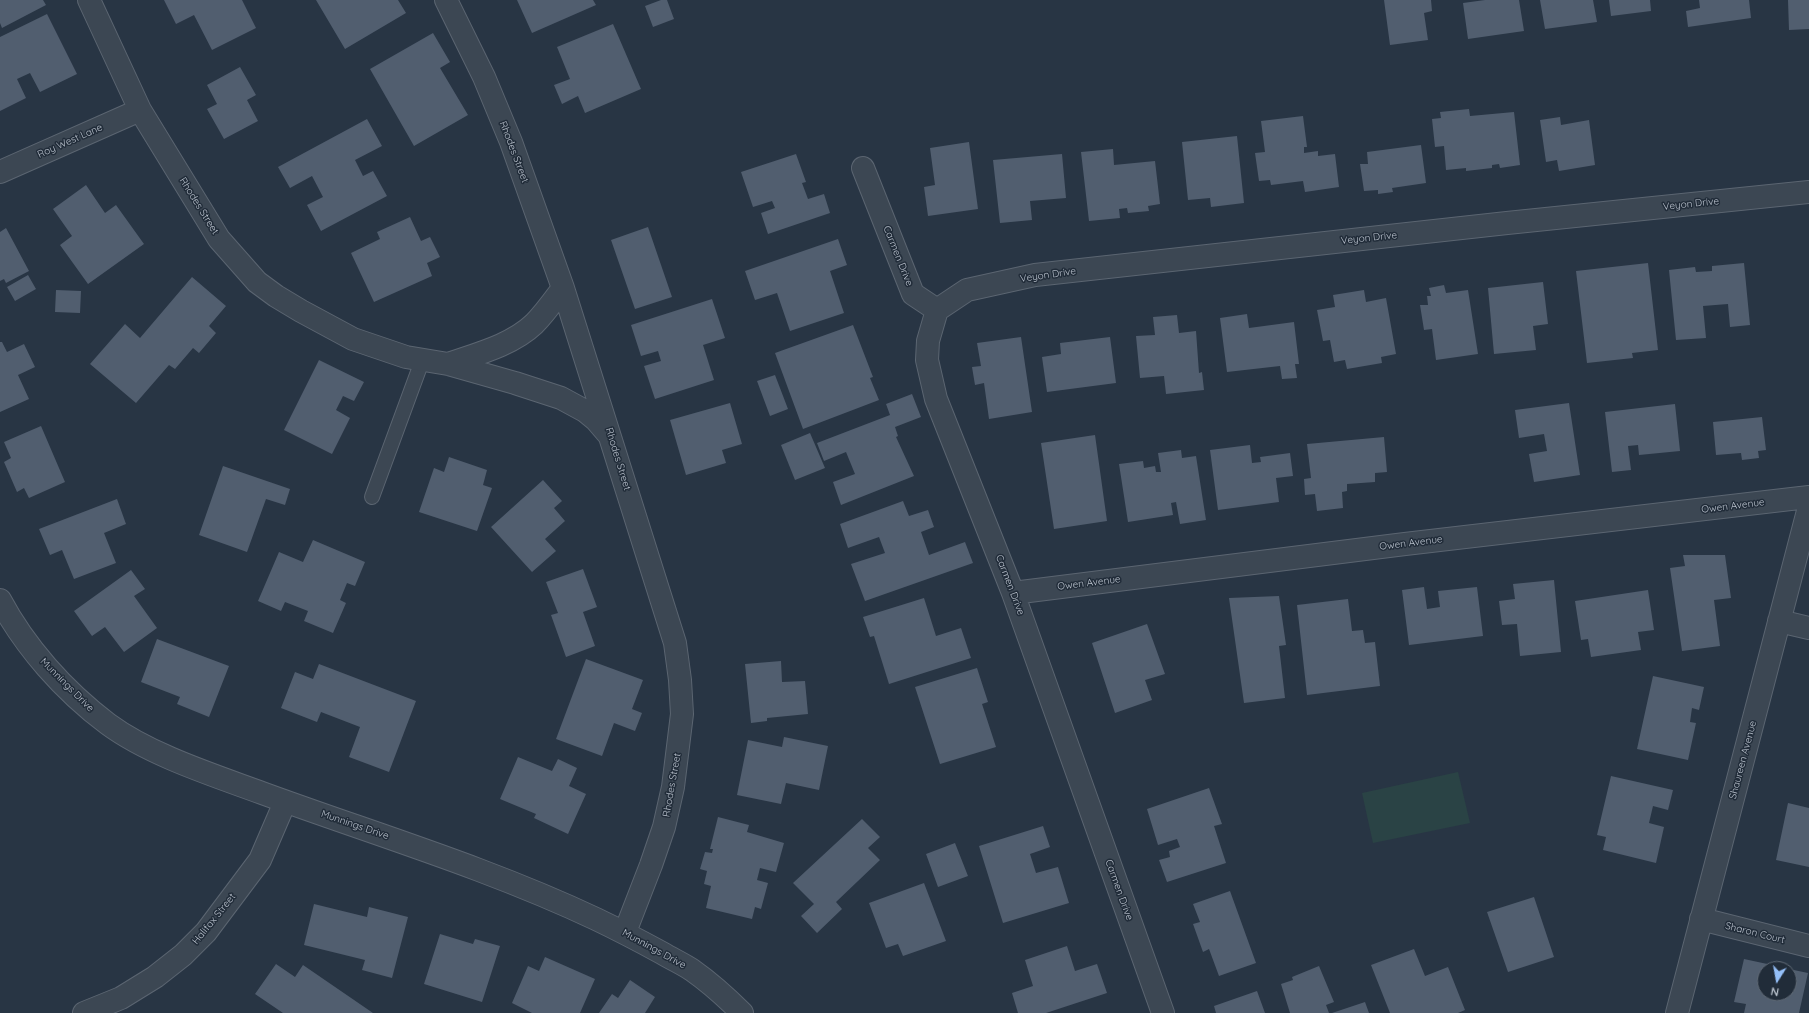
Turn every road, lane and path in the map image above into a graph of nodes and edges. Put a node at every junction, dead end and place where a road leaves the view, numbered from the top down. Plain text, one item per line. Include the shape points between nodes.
1 (89, 0) edge
2 (446, 0) edge
3 (140, 110) junction
4 (863, 168) dead end
5 (0, 172) edge
6 (1809, 192) edge
7 (563, 288) junction
8 (937, 310) junction
9 (422, 361) junction
10 (448, 364) junction
11 (611, 438) junction
12 (372, 497) dead end
13 (1809, 497) edge
14 (1809, 507) edge
15 (1013, 593) junction
16 (0, 600) edge
17 (1779, 621) junction
18 (1809, 628) edge
19 (285, 802) junction
20 (1701, 919) junction
21 (625, 932) junction
22 (1809, 946) edge
23 (1674, 1012) edge
24 (84, 1013) edge
25 (742, 1013) edge
26 (1163, 1013) edge

1 - 3 street, Rhodes Street
2 - 7 street, Rhodes Street via 484,77 508,134
3 - 5 street, Roy West Lane
3 - 9 street, Rhodes Street via 219,239 257,282 330,328 353,339
4 - 8 street, Carmen Drive via 914,294
6 - 8 street, Veyon Drive via 1035,276 967,290
7 - 10 street via 522,333 497,346
7 - 11 street, Rhodes Street
8 - 15 street, Carmen Drive via 928,341 927,360 936,400
9 - 10 street, Rhodes Street
9 - 12 lane
10 - 11 street, Rhodes Street via 515,382 561,398 596,420
11 - 21 street, Rhodes Street via 675,643 682,714 673,787 664,827
13 - 15 street, Owen Avenue
14 - 17 street, Shaureen Avenue
15 - 26 street, Carmen Drive
16 - 19 street, Munnings Drive via 25,639 52,672 109,724 146,746
17 - 18 street
17 - 20 street, Shaureen Avenue
19 - 21 street, Munnings Drive via 387,836 524,887
19 - 24 street, Halifax Street via 260,860 206,932 183,955 155,977 121,998
20 - 22 street, Sharon Court
20 - 23 street, Shaureen Avenue
21 - 25 street, Munnings Drive via 692,970

